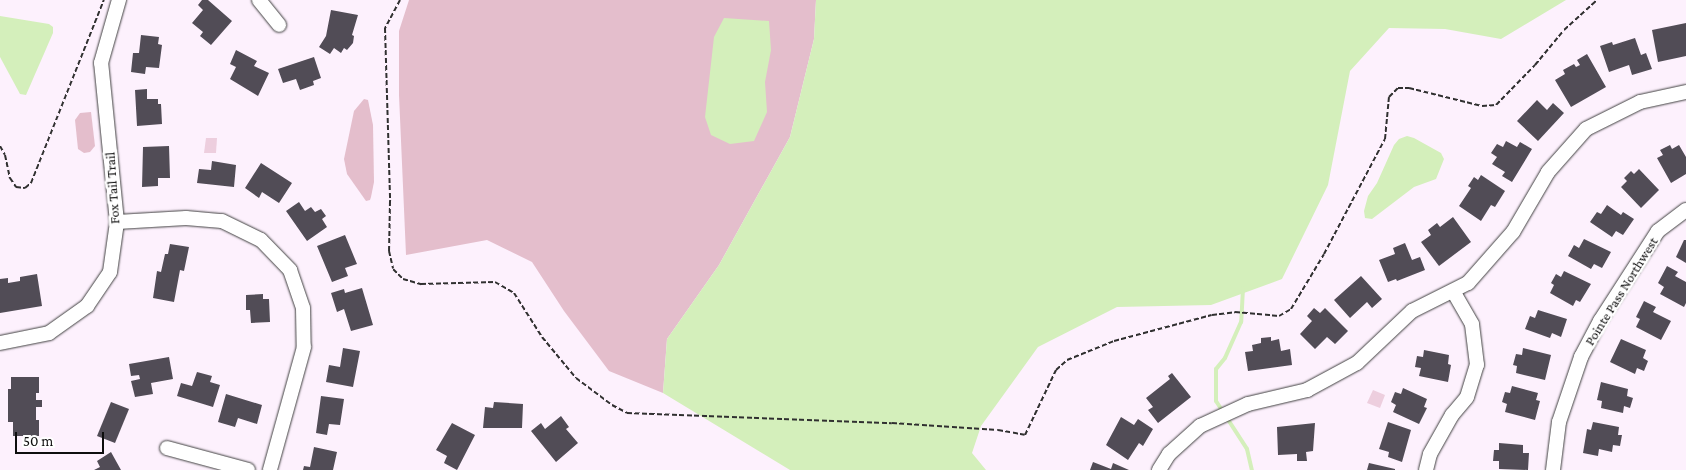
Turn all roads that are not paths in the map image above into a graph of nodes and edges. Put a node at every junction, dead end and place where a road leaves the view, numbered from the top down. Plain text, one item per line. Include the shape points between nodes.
1 (119, 0) edge
2 (259, 0) edge
3 (278, 25) dead end
4 (1686, 92) edge
5 (1686, 210) edge
6 (117, 222) junction
7 (1453, 291) junction
8 (0, 343) edge
9 (167, 448) dead end
10 (248, 470) edge
11 (270, 470) edge
12 (1159, 470) edge
13 (1426, 470) edge
14 (1553, 470) edge

1 - 6 street, Fox Tail Trail via 101,63
2 - 3 street
4 - 7 street via 1640,102 1586,129 1548,172 1514,232 1468,283
5 - 14 street, Pointe Pass Northwest via 1658,231 1600,321 1581,357 1558,422
6 - 8 street, Fox Tail Trail via 110,272 87,306 48,333
6 - 11 street via 186,218 222,221 261,240 290,270 303,308 304,347
7 - 12 street via 1412,311 1357,363 1307,390 1248,404 1200,426 1169,454
7 - 13 street via 1472,324 1477,365 1467,397 1452,415 1430,454
9 - 10 street

